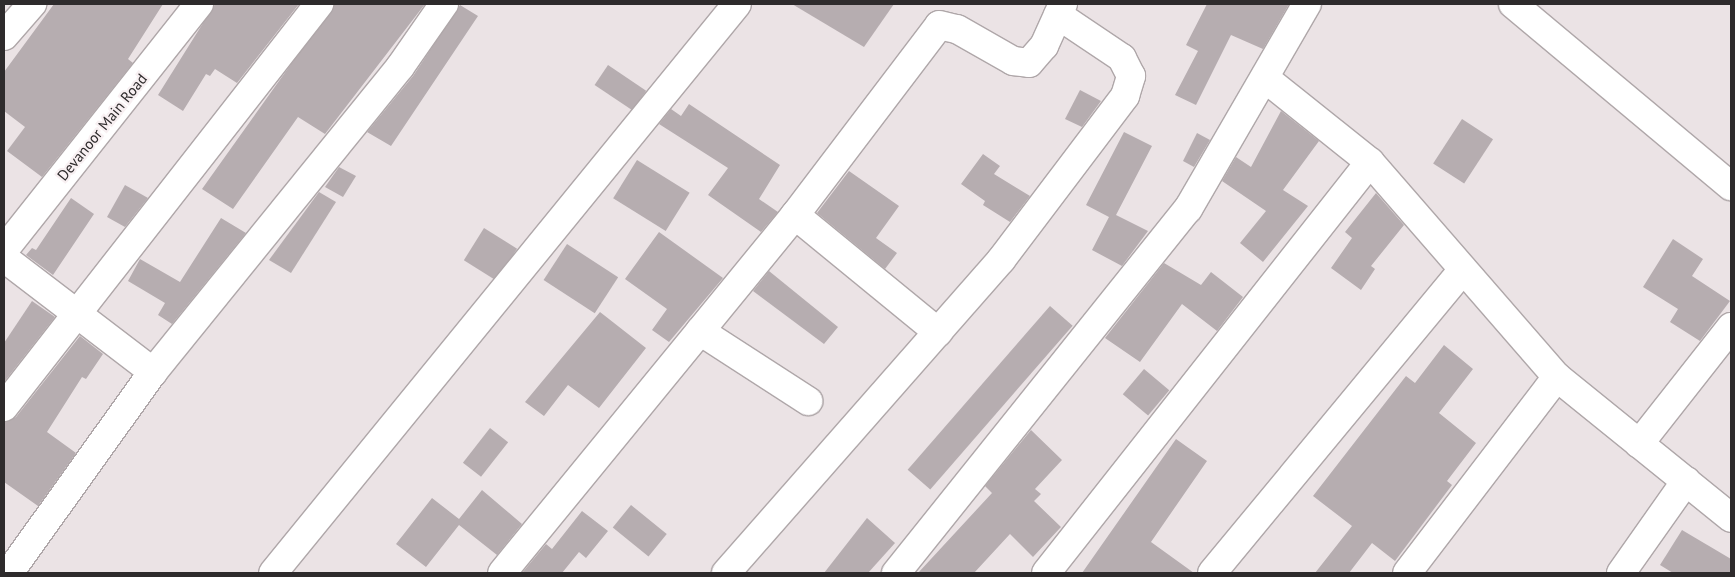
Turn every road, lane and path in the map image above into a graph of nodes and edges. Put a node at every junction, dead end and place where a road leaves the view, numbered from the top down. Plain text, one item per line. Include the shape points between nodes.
1 (32, 4) edge
2 (199, 4) edge
3 (319, 4) edge
4 (444, 4) edge
5 (737, 4) edge
6 (1307, 4) edge
7 (1513, 4) edge
8 (1060, 9) edge
9 (4, 36) edge
10 (1266, 79) junction
11 (1370, 162) junction
12 (1731, 186) edge
13 (795, 215) junction
14 (4, 250) edge
15 (4, 258) edge
16 (1462, 271) junction
17 (78, 315) junction
18 (1731, 327) edge
19 (700, 331) junction
20 (938, 332) junction
21 (153, 372) junction
22 (1557, 377) junction
23 (808, 401) dead end
24 (4, 407) edge
25 (1639, 444) junction
26 (1686, 481) junction
27 (1731, 518) edge
28 (9, 573) edge
29 (273, 573) edge
30 (502, 573) edge
31 (726, 573) edge
32 (896, 573) edge
33 (1046, 573) edge
34 (1212, 573) edge
35 (1407, 573) edge
36 (1621, 573) edge

1 - 9 street
2 - 14 street, Devanoor Main Road
3 - 17 street
4 - 21 street via 400,67
5 - 29 street
6 - 10 street
7 - 12 street
8 - 13 street via 1044,46 1029,63 1012,61 957,29 939,25
8 - 20 street via 1122,58 1131,76 1125,96 1001,260
10 - 11 street
10 - 32 street via 1188,209
11 - 16 street
11 - 33 street
13 - 19 street
13 - 20 street
15 - 17 street
16 - 22 street
16 - 34 street
17 - 21 street
17 - 24 street
18 - 25 street
19 - 23 street
19 - 30 street
20 - 31 street
21 - 28 street
22 - 25 street
22 - 35 street
25 - 26 street
26 - 27 street
26 - 36 street

